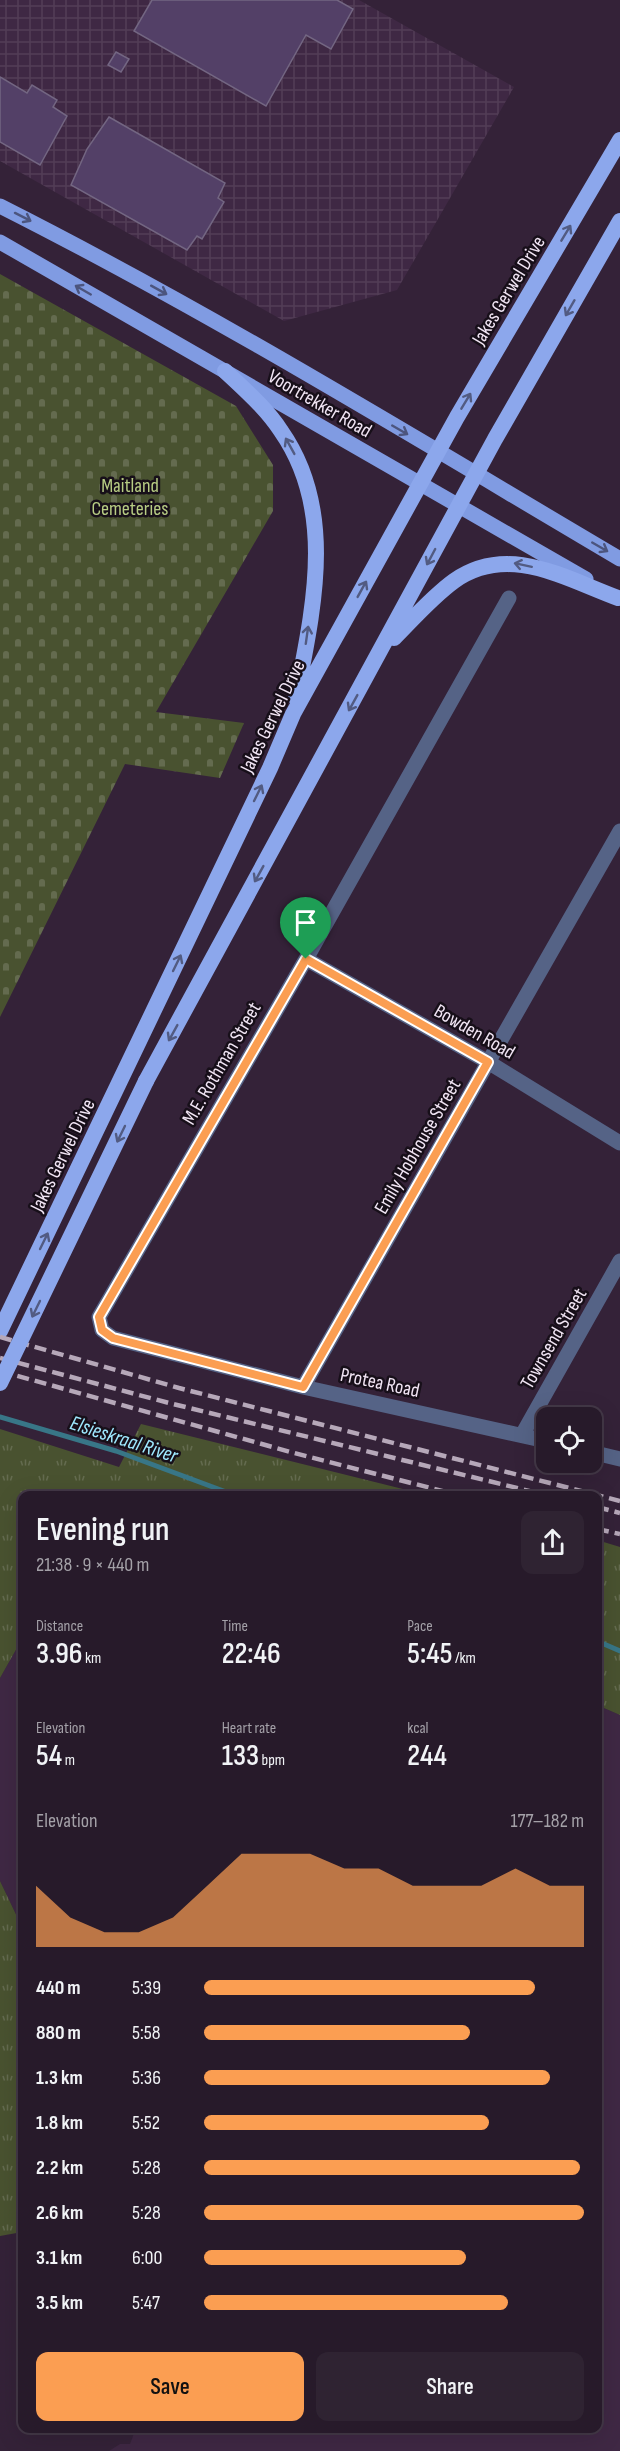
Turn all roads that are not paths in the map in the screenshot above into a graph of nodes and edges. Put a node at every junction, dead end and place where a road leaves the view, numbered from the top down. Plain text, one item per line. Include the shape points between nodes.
1 (620, 140) edge
2 (0, 206) edge
3 (620, 221) edge
4 (0, 243) edge
5 (225, 371) junction
6 (437, 452) junction
7 (477, 475) junction
8 (419, 484) junction
9 (459, 506) junction
10 (620, 559) edge
11 (509, 598) dead end
12 (619, 598) edge
13 (381, 652) junction
14 (293, 714) junction
15 (620, 831) edge
16 (306, 959) junction
17 (488, 1062) junction
18 (620, 1143) edge
19 (620, 1262) edge
20 (102, 1330) joint
21 (0, 1331) edge
22 (0, 1383) edge
23 (303, 1387) junction
24 (522, 1435) junction
25 (536, 1438) edge
26 (602, 1455) edge
27 (620, 1459) edge

6 -> 1 highway, Jakes Gerwel Drive
2 -> 6 main road, Voortrekker Road via 208,318
3 -> 7 highway
5 -> 4 main road, Voortrekker Road
5 - 8 main road, Voortrekker Road
14 -> 5 highway via 315,576 312,504 286,438 262,407
6 - 7 main road, Voortrekker Road
6 - 8 highway, Jakes Gerwel Drive
7 - 9 highway
7 -> 10 main road, Voortrekker Road
8 - 9 main road, Voortrekker Road
14 -> 8 highway, Jakes Gerwel Drive
9 - 12 main road, Voortrekker Road
9 -> 13 highway
11 - 16 street, M.E. Rothman Street
12 -> 13 highway via 526,565 484,566 452,582
13 -> 22 highway, bridge via 146,1081
21 -> 14 highway, Jakes Gerwel Drive
15 - 17 street, Emily Hobhouse Street
16 - 17 street, Bowden Road
16 - 20 street, M.E. Rothman Street via 101,1311
17 - 18 street, Bowden Road
17 - 23 street, Emily Hobhouse Street
19 - 24 street, Townsend Street
20 - 23 street, Protea Road via 113,1338
23 - 24 street, Protea Road
24 - 25 street, Protea Road
26 - 27 street

